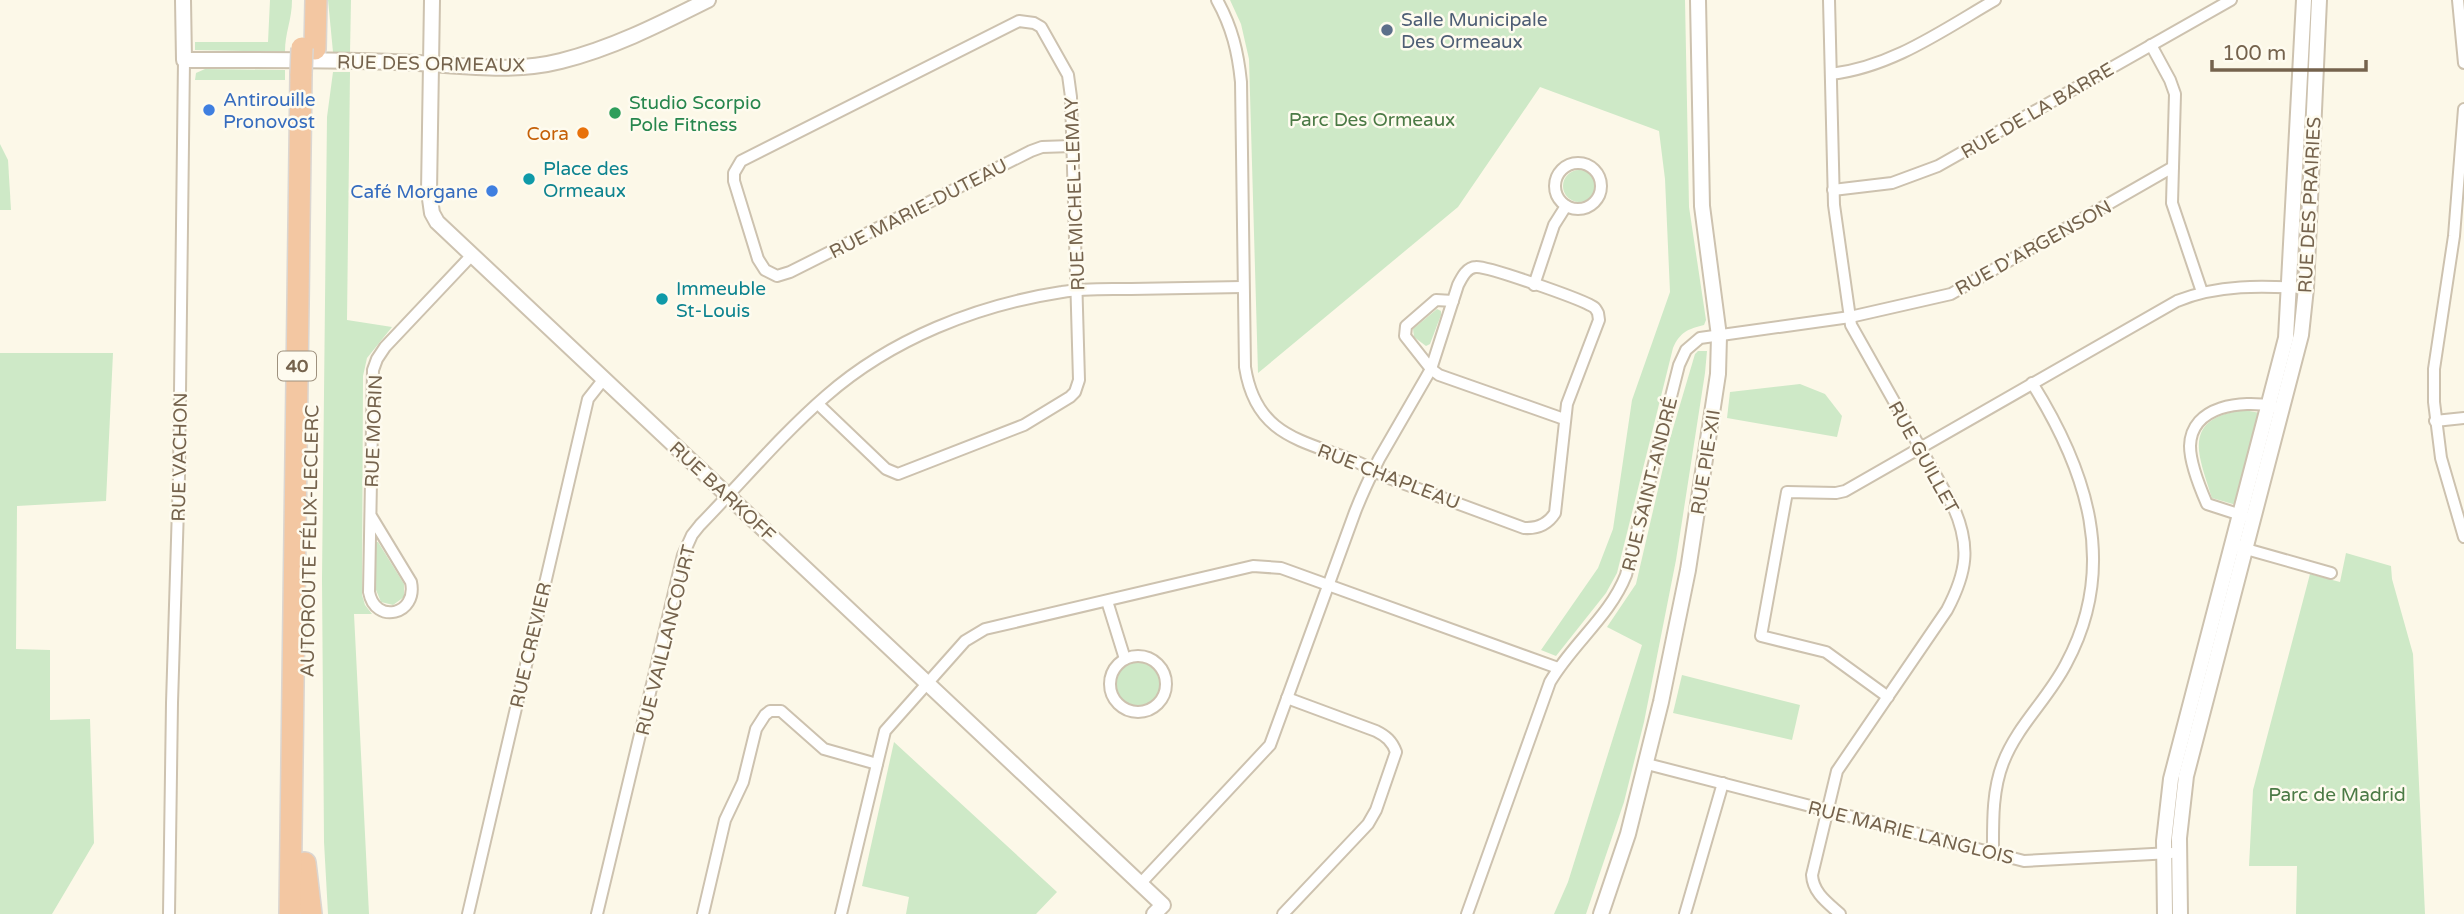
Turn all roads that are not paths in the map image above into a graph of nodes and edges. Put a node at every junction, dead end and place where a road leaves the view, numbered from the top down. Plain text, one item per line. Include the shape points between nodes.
1 (183, 0) edge
2 (302, 0) edge
3 (316, 0) edge
4 (432, 0) edge
5 (708, 0) edge
6 (1217, 0) edge
7 (1698, 0) edge
8 (1829, 0) edge
9 (1995, 0) edge
10 (2231, 0) edge
11 (2304, 0) edge
12 (2319, 0) edge
13 (2458, 0) edge
14 (2151, 45) junction
15 (309, 48) junction
16 (184, 60) junction
17 (2464, 63) edge
18 (432, 65) junction
19 (1831, 74) junction
20 (308, 75) junction
21 (2464, 109) edge
22 (1072, 146) junction
23 (2173, 167) junction
24 (1833, 190) junction
25 (1566, 206) junction
26 (2459, 236) edge
27 (471, 256) junction
28 (767, 271) joint
29 (1534, 285) junction
30 (1242, 287) junction
31 (2290, 287) junction
32 (2306, 288) junction
33 (1077, 290) junction
34 (2202, 292) junction
35 (1453, 301) junction
36 (1850, 317) junction
37 (1719, 336) junction
38 (1431, 369) junction
39 (603, 380) junction
40 (2032, 383) junction
41 (818, 404) junction
42 (2275, 407) junction
43 (2464, 418) edge
44 (1564, 419) junction
45 (2435, 421) junction
46 (1920, 448) junction
47 (1373, 470) junction
48 (729, 495) junction
49 (371, 516) junction
50 (2246, 517) junction
51 (2464, 537) edge
52 (2239, 547) junction
53 (2330, 573) dead end
54 (1328, 585) junction
55 (1107, 601) junction
56 (1125, 659) junction
57 (1558, 668) junction
58 (926, 684) junction
59 (1888, 697) junction
60 (1287, 698) junction
61 (877, 764) junction
62 (1647, 764) junction
63 (1723, 783) junction
64 (1826, 810) junction
65 (291, 815) junction
66 (2163, 852) junction
67 (1993, 853) junction
68 (2179, 853) junction
69 (305, 863) junction
70 (1140, 884) junction
71 (1163, 911) edge
72 (169, 914) edge
73 (278, 914) edge
74 (290, 914) edge
75 (304, 914) edge
76 (311, 914) edge
77 (468, 914) edge
78 (597, 914) edge
79 (703, 914) edge
80 (842, 914) edge
81 (1283, 914) edge
82 (1467, 914) edge
83 (1601, 914) edge
84 (1685, 914) edge
85 (1840, 914) edge
86 (2165, 914) edge
87 (2180, 914) edge

1 - 16 street, RUE VACHON
2 - 15 highway, AUTOROUTE FÉLIX-LECLERC / 40
3 - 15 highway, AUTOROUTE FÉLIX-LECLERC / 40
4 - 18 street, RUE BARKOFF
5 - 18 street, RUE DES ORMEAUX via 621,42 561,61 507,67
6 - 30 street, RUE CHAPLEAU via 1233,34 1240,72
7 - 37 street, RUE PIE-XII via 1702,206
8 - 19 street, RUE GUILLET
9 - 19 street via 1883,62
10 - 14 street, RUE DE LA BARRE
11 - 31 street, RUE DES PRAIRIES
12 - 32 street, RUE DES PRAIRIES
13 - 17 street
14 - 23 street via 2175,94
14 - 24 street, RUE DE LA BARRE via 1927,171 1881,186
15 - 20 highway, AUTOROUTE FÉLIX-LECLERC / 40
16 - 18 street, RUE DES ORMEAUX
16 - 72 street, RUE VACHON
18 - 27 street, RUE BARKOFF via 431,210 436,222
19 - 24 street, RUE GUILLET
20 - 65 highway, AUTOROUTE FÉLIX-LECLERC / 40
20 - 69 highway, AUTOROUTE FÉLIX-LECLERC / 40
21 - 26 street
22 - 28 street, RUE MARIE-DUTEAU via 1031,151 790,272 777,276
22 - 28 street, RUE MICHEL-LEMAY via 1068,75 1041,27 1027,21 1012,23 741,161 734,181 758,259
22 - 33 street, RUE MICHEL-LEMAY
23 - 34 street via 2174,210
23 - 36 street, RUE D'ARGENSON via 1951,294
24 - 36 street, RUE GUILLET
25 - 25 street via 1580,209 1597,200 1601,180 1588,165 1569,164 1559,172 1556,194
25 - 29 street via 1554,225
26 - 45 street via 2434,369
27 - 39 street, RUE BARKOFF
27 - 49 street, RUE MORIN via 375,363
29 - 35 street, RUE CHAPLEAU via 1475,267 1462,277
29 - 44 street, RUE CHAPLEAU via 1589,305 1598,313
30 - 33 street, RUE VAILLANCOURT
30 - 47 street, RUE CHAPLEAU via 1245,367 1257,404 1289,436
31 - 32 street
31 - 34 street
31 - 42 street, RUE DES PRAIRIES
32 - 42 street, RUE DES PRAIRIES via 2301,335
33 - 41 street, RUE VAILLANCOURT via 1019,300 943,326 875,360
33 - 41 street, RUE MICHEL-LEMAY via 1078,386 1070,397 1024,425 898,474 881,465
34 - 40 street via 2157,310
35 - 38 street, RUE CHAPLEAU
35 - 38 street via 1436,300 1405,326 1408,342
36 - 37 street, RUE D'ARGENSON
36 - 46 street, RUE GUILLET via 1853,332
37 - 57 street, RUE SAINT-ANDRÉ via 1695,340 1683,355 1626,575 1613,599
37 - 62 street, RUE PIE-XII via 1699,506
38 - 44 street
38 - 47 street, RUE CHAPLEAU
39 - 48 street, RUE BARKOFF
39 - 77 street, RUE CREVIER via 587,402
40 - 46 street
40 - 67 street via 2062,434 2080,477 2092,527 2093,574 2074,649 2001,766 1994,800
41 - 48 street, RUE VAILLANCOURT
42 - 50 street, RUE DES PRAIRIES
42 - 50 street via 2236,404 2216,410 2201,420 2192,435 2191,455 2207,504
43 - 45 street
44 - 47 street, RUE CHAPLEAU via 1557,506 1541,526 1524,528
45 - 51 street
46 - 59 street, RUE GUILLET via 1959,518 1965,564 1948,610
46 - 59 street via 1840,493 1787,492 1761,636 1826,652
47 - 54 street, RUE CHAPLEAU
48 - 58 street, RUE BARKOFF
48 - 78 street, RUE VAILLANCOURT via 695,530 683,555
49 - 49 street, RUE MORIN via 369,596 379,609 396,611 410,600 412,586
50 - 52 street, RUE DES PRAIRIES
52 - 53 street
52 - 66 street, RUE DES PRAIRIES via 2171,779
52 - 68 street, RUE DES PRAIRIES via 2186,776
54 - 55 street via 1281,568 1253,566
54 - 57 street
54 - 60 street, RUE CHAPLEAU
55 - 56 street
55 - 58 street via 974,634
56 - 56 street via 1111,677 1112,695 1127,710 1149,710 1165,692 1164,673 1151,659
57 - 82 street, RUE SAINT-ANDRÉ
58 - 61 street via 885,731
58 - 70 street, RUE BARKOFF
59 - 64 street, RUE GUILLET via 1837,771
60 - 70 street, RUE CHAPLEAU via 1270,745
60 - 81 street via 1376,731 1395,752 1368,824
61 - 79 street via 824,749 781,711 765,715 725,820
61 - 80 street
62 - 63 street, RUE MARIE LANGLOIS
62 - 83 street, RUE PIE-XII
63 - 64 street, RUE MARIE LANGLOIS
63 - 84 street
64 - 67 street, RUE MARIE LANGLOIS
64 - 85 street, RUE GUILLET via 1812,881
65 - 73 highway
65 - 74 highway, AUTOROUTE FÉLIX-LECLERC / 40
66 - 67 street, RUE MARIE LANGLOIS via 2028,861
66 - 68 street, RUE MARIE LANGLOIS
66 - 86 street, RUE DES PRAIRIES
68 - 87 street, RUE DES PRAIRIES
69 - 75 highway, AUTOROUTE FÉLIX-LECLERC / 40
69 - 76 highway
70 - 71 street, RUE BARKOFF

